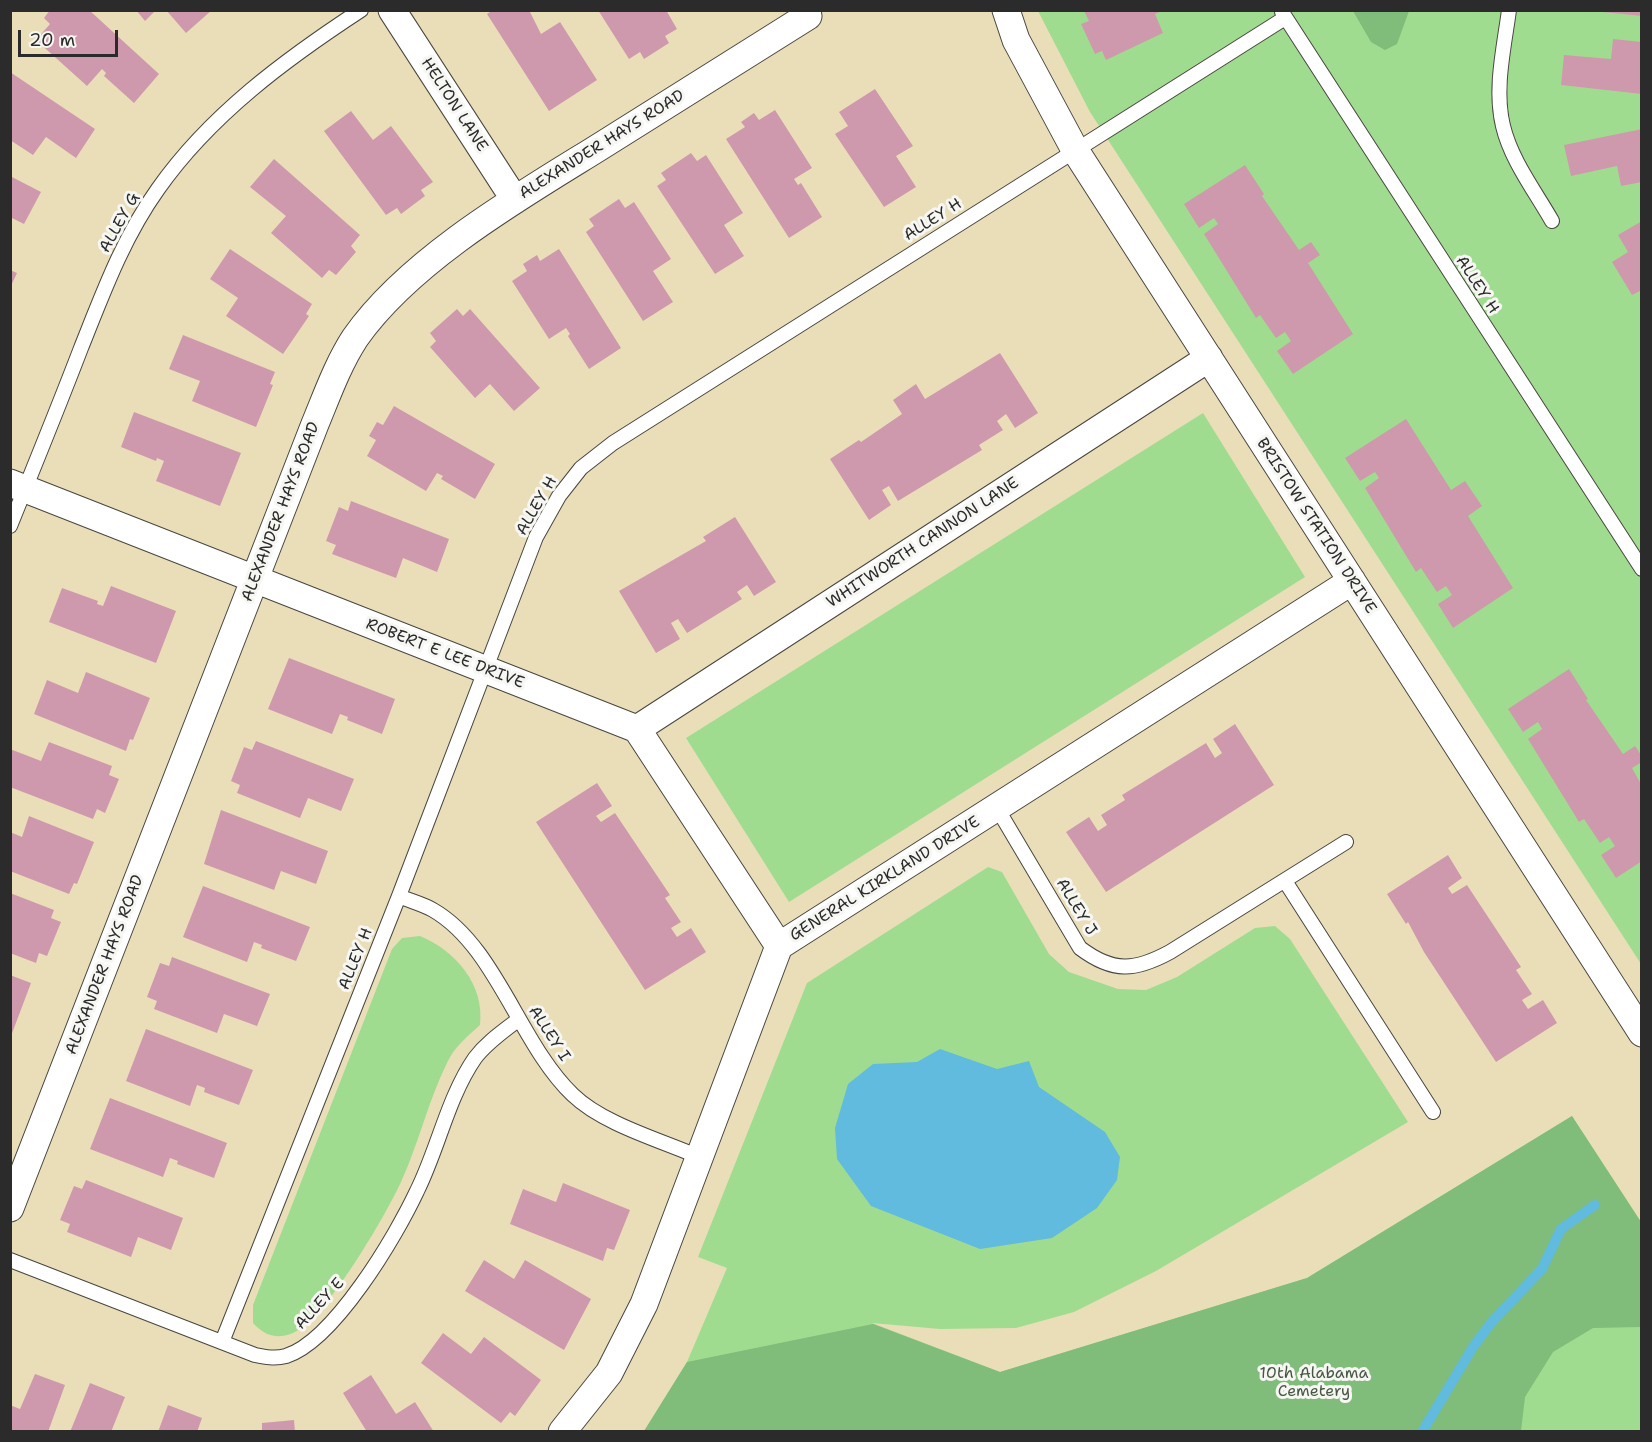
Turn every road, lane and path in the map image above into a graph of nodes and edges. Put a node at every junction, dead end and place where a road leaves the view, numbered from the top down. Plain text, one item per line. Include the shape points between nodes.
1 (362, 10) edge
2 (392, 10) edge
3 (1006, 10) edge
4 (1509, 10) edge
5 (1283, 14) edge
6 (808, 16) dead end
7 (1075, 150) junction
8 (515, 200) junction
9 (1552, 221) dead end
10 (1209, 358) junction
11 (18, 486) edge
12 (10, 526) edge
13 (1641, 569) edge
14 (255, 579) junction
15 (1352, 581) junction
16 (485, 669) junction
17 (637, 729) junction
18 (997, 808) junction
19 (1346, 842) dead end
20 (1284, 881) junction
21 (399, 896) junction
22 (779, 946) junction
23 (519, 1018) junction
24 (1641, 1033) edge
25 (1433, 1112) dead end
26 (699, 1157) junction
27 (10, 1208) edge
28 (10, 1260) edge
29 (222, 1342) junction
30 (562, 1431) edge

1 - 11 lane, ALLEY G via 302,49 231,108 189,149 158,189 110,276
2 - 8 street, HELTON LANE
3 - 7 street, BRISTOW STATION DRIVE via 1016,40
4 - 9 lane via 1500,75 1503,126 1511,150
5 - 7 lane, ALLEY H
5 - 13 lane, ALLEY H
6 - 8 street, ALEXANDER HAYS ROAD
7 - 10 street, BRISTOW STATION DRIVE
7 - 16 lane, ALLEY H via 613,443 581,468 559,496 536,537
8 - 14 street, ALEXANDER HAYS ROAD via 420,271 356,338 315,424
10 - 15 street, BRISTOW STATION DRIVE
10 - 17 street, WHITWORTH CANNON LANE
11 - 12 lane, ALLEY G
11 - 14 street, ROBERT E LEE DRIVE
14 - 16 street, ROBERT E LEE DRIVE
14 - 27 street, ALEXANDER HAYS ROAD
15 - 18 street, GENERAL KIRKLAND DRIVE
15 - 24 street, BRISTOW STATION DRIVE
16 - 17 street, ROBERT E LEE DRIVE
16 - 21 lane, ALLEY H
17 - 22 street
18 - 20 lane, ALLEY J via 1080,948 1097,961 1114,966 1151,963
18 - 22 street, GENERAL KIRKLAND DRIVE
19 - 20 lane, ALLEY J
20 - 25 lane
21 - 23 lane, ALLEY I via 433,909 456,928 471,944
21 - 29 lane, ALLEY H
22 - 26 street, GENERAL KIRKLAND DRIVE
23 - 26 lane, ALLEY I via 554,1073 592,1111
23 - 29 lane, ALLEY E via 488,1043 471,1064 412,1201 385,1250 328,1325 287,1356 255,1355
26 - 30 street, GENERAL KIRKLAND DRIVE via 631,1333 609,1373
28 - 29 lane, ALLEY E

